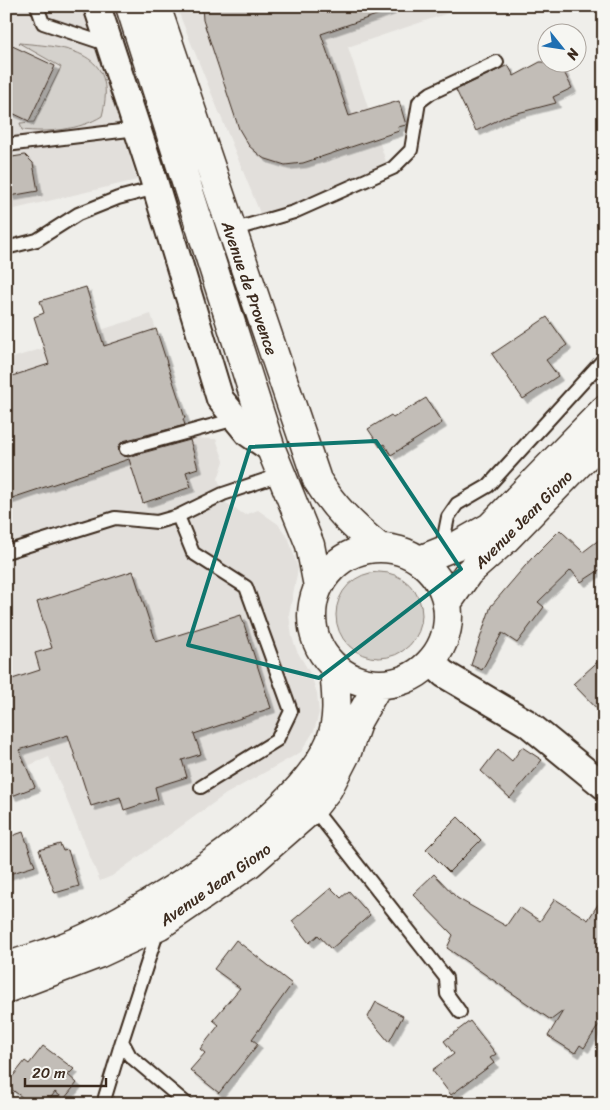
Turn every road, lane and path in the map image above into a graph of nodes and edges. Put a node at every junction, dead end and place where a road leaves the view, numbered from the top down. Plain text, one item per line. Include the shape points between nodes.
1 (37, 6) edge
2 (97, 6) edge
3 (130, 6) edge
4 (156, 6) edge
5 (109, 45) junction
6 (497, 62) dead end
7 (137, 129) junction
8 (6, 144) edge
9 (156, 188) junction
10 (218, 235) junction
11 (6, 248) edge
12 (604, 359) edge
13 (604, 410) edge
14 (236, 419) junction
15 (604, 438) edge
16 (126, 449) dead end
17 (271, 449) junction
18 (280, 475) junction
19 (178, 516) junction
20 (380, 548) junction
21 (6, 552) edge
22 (430, 556) junction
23 (318, 586) junction
24 (447, 603) junction
25 (431, 662) junction
26 (334, 668) junction
27 (378, 685) junction
28 (603, 783) edge
29 (201, 787) dead end
30 (313, 808) junction
31 (160, 924) junction
32 (6, 967) edge
33 (6, 989) edge
34 (460, 1012) dead end
35 (122, 1041) junction
36 (108, 1102) edge
37 (187, 1104) edge

1 - 5 lane via 43,23
2 - 5 street
3 - 10 main road, Avenue de Provence
4 - 10 main road, Avenue de Provence
5 - 7 street
6 - 10 lane via 431,93 419,102 411,150 393,168 294,212
7 - 8 lane
7 - 9 street
9 - 11 lane via 118,198 78,214 37,240
9 - 14 street via 220,399
10 - 17 main road, Avenue de Provence
10 - 20 main road, Avenue de Provence via 317,480 329,500 352,525
12 - 22 lane via 488,486 457,504
13 - 22 main road, Avenue Jean Giono via 490,527
14 - 16 lane
14 - 17 street via 248,433
15 - 24 main road, Avenue Jean Giono via 505,540 468,573
17 - 18 main road, Avenue de Provence
18 - 19 lane via 223,494
18 - 23 main road, Avenue de Provence via 310,545
19 - 21 lane via 157,522 115,518
19 - 29 lane via 193,553 246,587 290,711 277,740
20 - 22 main road
20 - 23 main road via 361,550 344,558 329,570
22 - 24 main road
23 - 26 main road via 312,607 312,629 320,650
24 - 25 main road via 444,638
25 - 27 main road via 398,682
25 - 28 street via 444,674 528,723
26 - 27 main road via 362,683
26 - 32 main road, Avenue Jean Giono via 337,713 330,742 309,776 285,802 234,846 151,903 90,936
27 - 30 main road, Avenue Jean Giono via 358,720 347,752 328,789
30 - 31 main road, Avenue Jean Giono via 249,864
30 - 34 lane via 446,978 447,994
31 - 33 main road, Avenue Jean Giono via 98,954
31 - 35 lane
35 - 36 lane
35 - 37 lane via 130,1056

